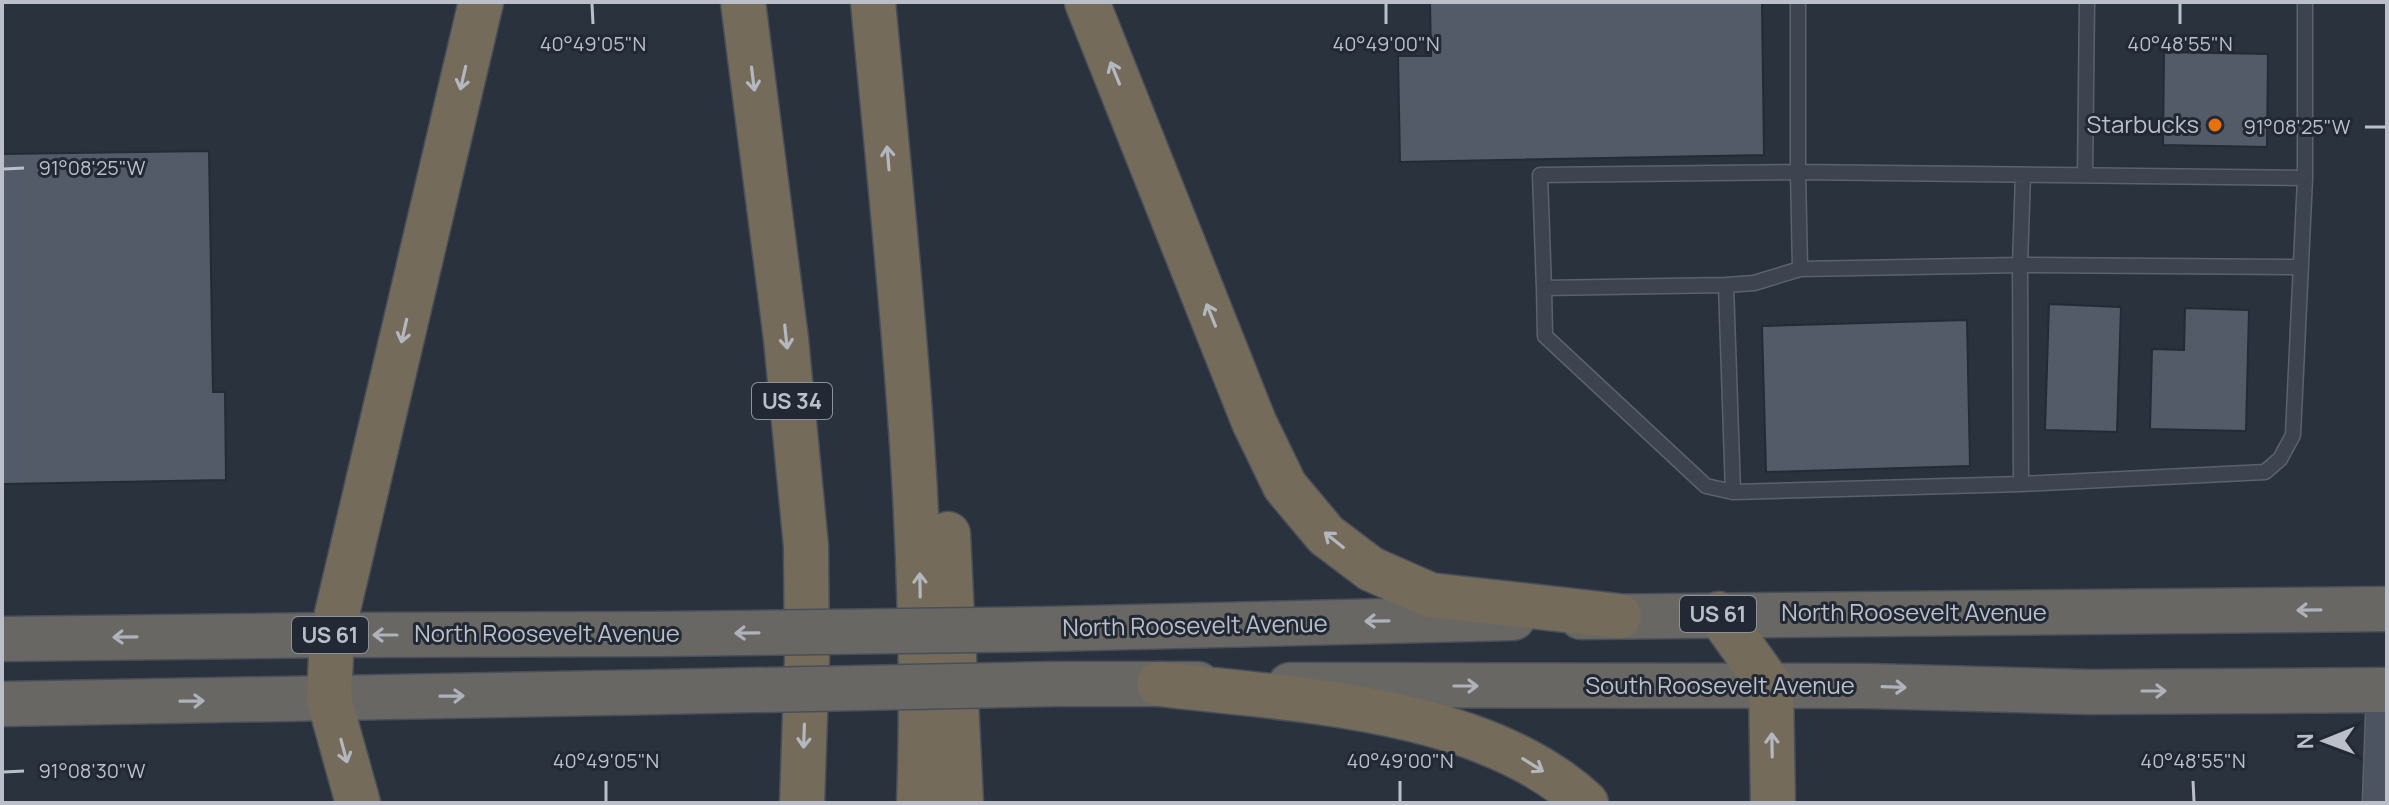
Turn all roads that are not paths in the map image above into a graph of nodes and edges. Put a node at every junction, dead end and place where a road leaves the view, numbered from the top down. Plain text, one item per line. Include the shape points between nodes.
1 (481, 2) edge
2 (743, 2) edge
3 (873, 2) edge
4 (1087, 2) edge
5 (1798, 2) edge
6 (2087, 2) edge
7 (2305, 2) edge
8 (1798, 172) junction
9 (2023, 175) junction
10 (2085, 175) junction
11 (2305, 178) junction
12 (892, 205) junction
13 (2020, 265) junction
14 (2301, 267) junction
15 (1800, 269) junction
16 (1726, 285) junction
17 (1544, 288) junction
18 (2021, 484) junction
19 (1733, 492) junction
20 (2387, 609) edge
21 (1719, 614) junction
22 (1619, 616) junction
23 (332, 635) junction
24 (2, 639) edge
25 (1159, 684) junction
26 (1771, 687) junction
27 (2387, 690) edge
28 (329, 699) junction
29 (2, 704) edge
30 (358, 803) edge
31 (802, 803) edge
32 (919, 803) edge
33 (961, 803) edge
34 (1586, 803) edge
35 (1773, 803) edge
36 (2383, 803) edge

1 -> 23 highway
2 -> 31 highway, US 34 via 806,546
12 -> 3 highway
22 -> 4 highway via 1430,595 1371,569 1326,535 1285,486 1254,422
5 - 8 lane
6 - 10 lane
7 - 11 lane
8 - 9 lane
8 - 15 lane
8 - 17 lane via 1540,175
9 - 10 lane
9 - 13 lane
10 - 11 lane
11 - 14 lane
32 -> 12 highway via 919,548
12 - 33 highway via 926,359 946,499
13 - 14 lane
13 - 15 lane
13 - 18 lane
14 - 18 lane via 2293,435 2280,459 2265,472
15 - 16 lane
16 - 17 lane
16 - 19 lane
17 - 19 lane via 1545,336 1706,486
18 - 19 lane
20 -> 21 highway, North Roosevelt Avenue / US 61
21 - 22 highway, North Roosevelt Avenue / US 61
21 - 26 highway
22 -> 23 highway, North Roosevelt Avenue / US 61, bridge via 1049,629
23 -> 24 highway, North Roosevelt Avenue / US 61
23 - 28 highway
25 -> 26 highway, South Roosevelt Avenue
28 -> 25 highway, South Roosevelt Avenue, bridge
25 -> 34 highway via 1359,708 1465,735 1529,761
26 -> 27 highway, South Roosevelt Avenue
35 -> 26 highway
27 - 36 main road
29 -> 28 highway
28 -> 30 highway

